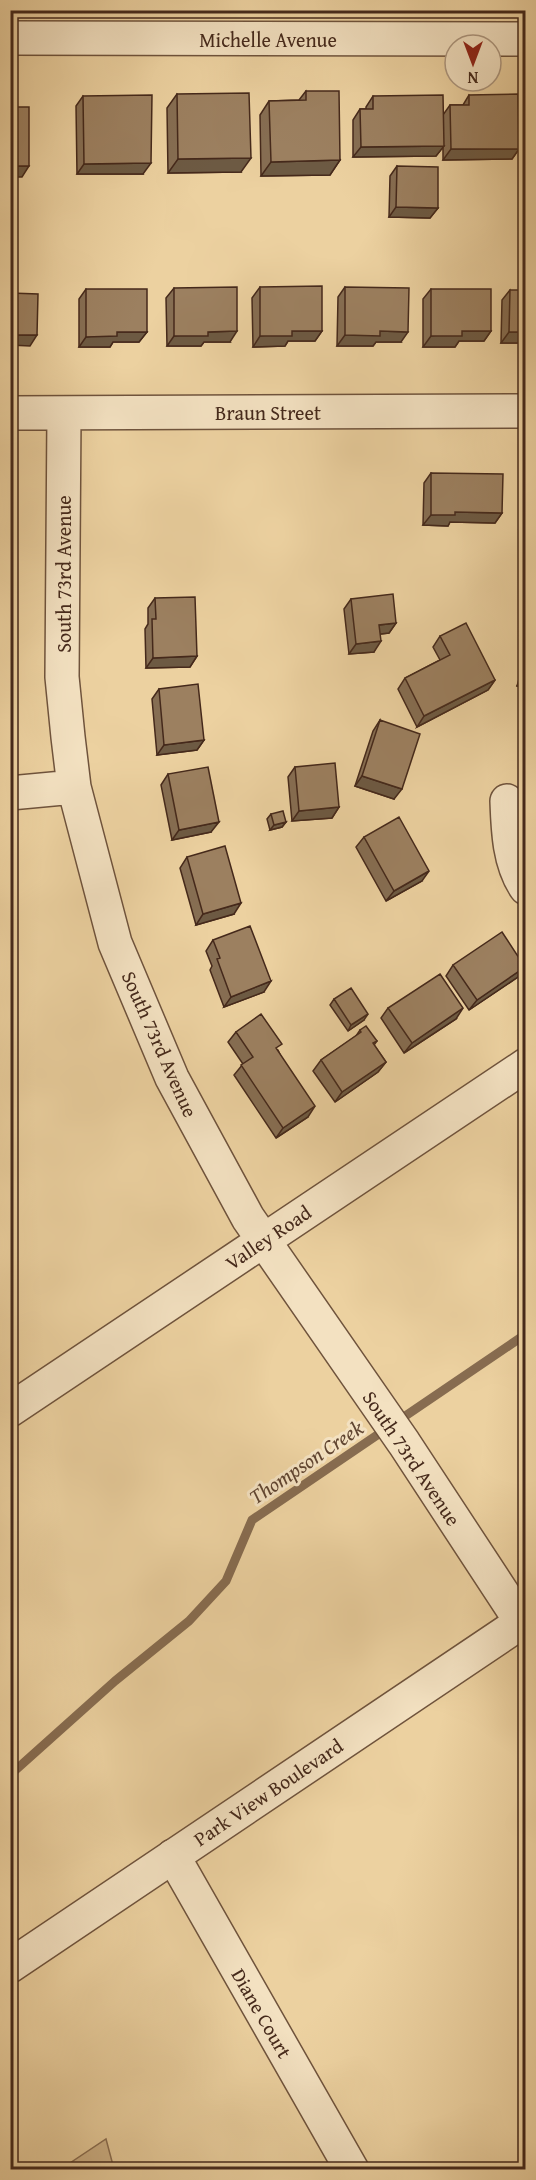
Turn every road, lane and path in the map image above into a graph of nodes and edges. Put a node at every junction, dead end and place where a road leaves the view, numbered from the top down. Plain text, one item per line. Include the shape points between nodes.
1 (10, 38) edge
2 (525, 39) edge
3 (525, 411) edge
4 (10, 413) edge
5 (64, 414) junction
6 (74, 787) junction
7 (10, 793) edge
8 (507, 801) dead end
9 (525, 888) edge
10 (525, 1065) edge
11 (263, 1241) junction
12 (10, 1410) edge
13 (524, 1623) edge
14 (173, 1856) junction
15 (10, 1966) edge
16 (352, 2169) edge

1 - 2 street, Michelle Avenue
3 - 5 street, Braun Street
4 - 5 street, Braun Street
5 - 6 street, South 73rd Avenue via 62,677
6 - 7 street
6 - 11 street, South 73rd Avenue via 115,944 171,1078
8 - 9 street via 509,836 518,877
10 - 11 street, Valley Road
11 - 12 street, Valley Road
11 - 13 street, South 73rd Avenue
13 - 14 street, Park View Boulevard
14 - 15 street, Park View Boulevard
14 - 16 street, Diane Court

